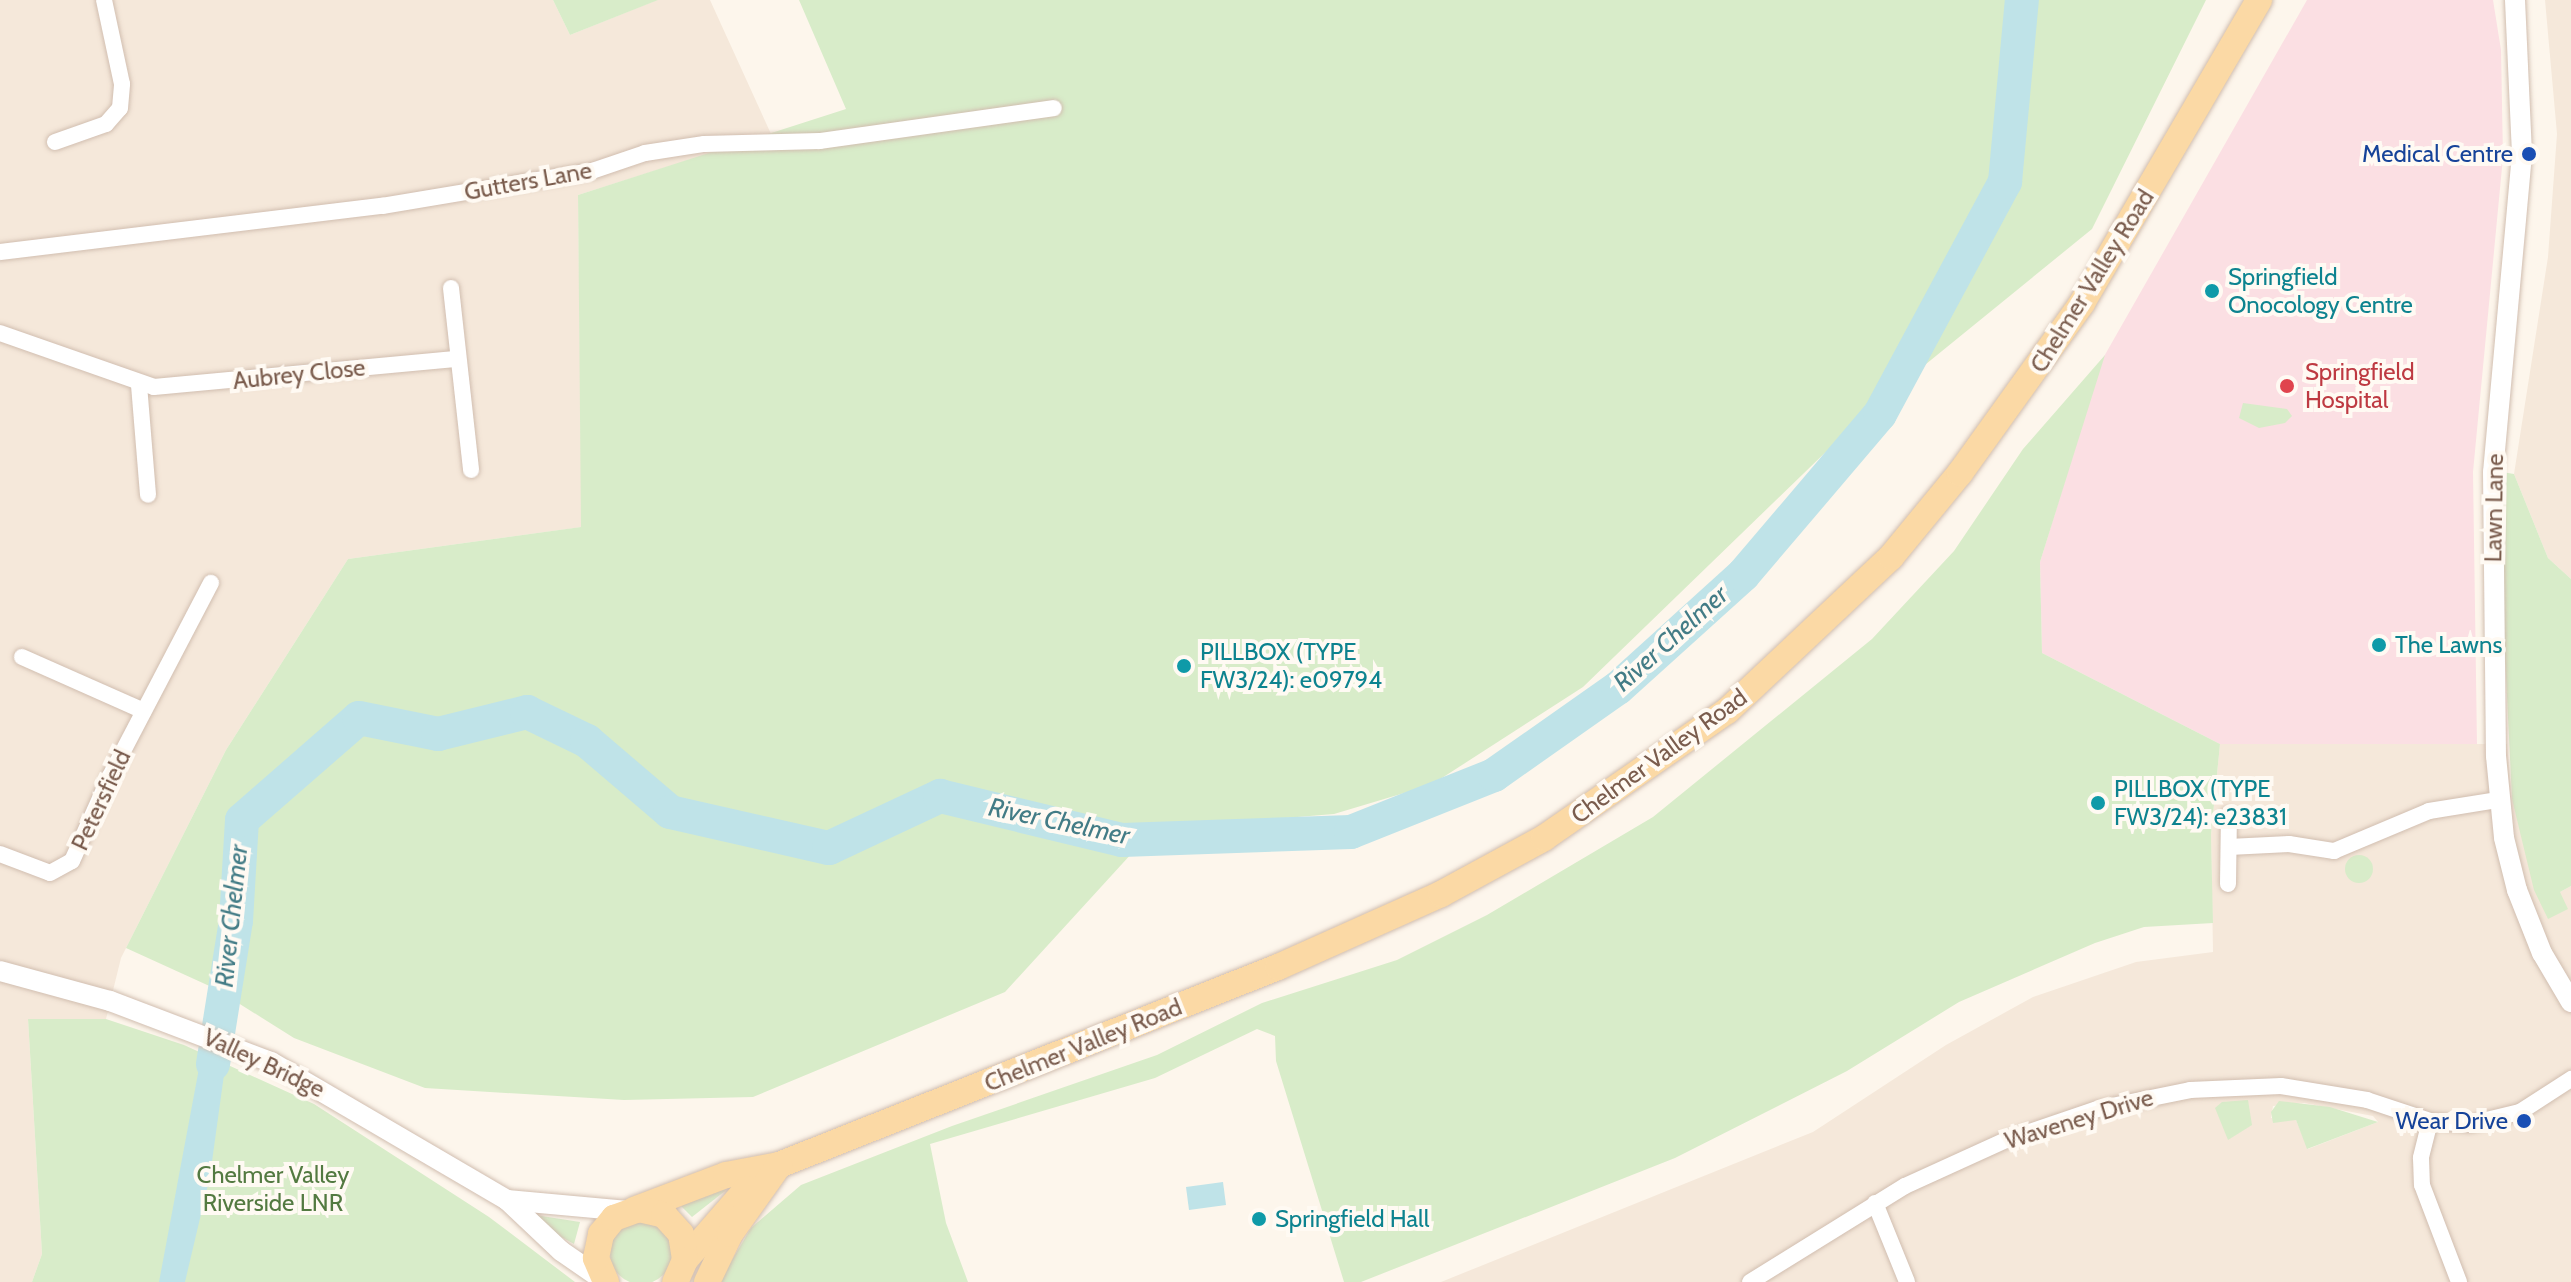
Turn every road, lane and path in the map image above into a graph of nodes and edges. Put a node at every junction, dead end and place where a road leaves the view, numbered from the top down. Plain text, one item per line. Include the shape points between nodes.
1 (104, 0) edge
2 (2259, 0) edge
3 (2515, 0) edge
4 (1054, 108) dead end
5 (55, 142) dead end
6 (0, 252) edge
7 (451, 288) dead end
8 (0, 333) edge
9 (458, 359) junction
10 (139, 385) junction
11 (471, 470) dead end
12 (148, 495) dead end
13 (211, 583) dead end
14 (22, 657) dead end
15 (144, 711) junction
16 (2498, 800) junction
17 (2229, 815) dead end
18 (2229, 847) junction
19 (0, 854) edge
20 (2228, 884) dead end
21 (0, 971) edge
22 (2571, 1002) edge
23 (2570, 1080) edge
24 (2430, 1121) junction
25 (779, 1165) junction
26 (507, 1200) junction
27 (1875, 1203) junction
28 (630, 1210) junction
29 (680, 1275) edge
30 (606, 1282) edge
31 (707, 1282) edge
32 (1750, 1282) edge
33 (1907, 1282) edge
34 (2459, 1282) edge

1 - 5 street via 122,84 120,108 106,124
2 - 25 main road, Chelmer Valley Road via 2082,303 1978,449 1891,557 1727,711 1544,838 1441,894 1278,967
3 - 16 street, Lawn Lane via 2522,154 2493,472
4 - 6 street, Gutters Lane via 820,141 704,144 645,153 592,171 382,206
7 - 9 street
8 - 10 street, Aubrey Close
9 - 10 street, Aubrey Close via 169,387
9 - 11 street
10 - 12 street
13 - 15 street, Petersfield
14 - 15 street
15 - 19 street, Petersfield via 66,867 50,873
16 - 18 street via 2429,811 2334,851 2289,844
16 - 22 street, Lawn Lane via 2517,890 2542,953
17 - 18 street
18 - 20 street
21 - 26 street, Valley Bridge via 188,1027 323,1089
23 - 24 street, Waveney Drive via 2520,1112 2470,1124
24 - 27 street, Waveney Drive via 2367,1100 2281,1086 2190,1090 2097,1109 2033,1130
24 - 34 street via 2421,1158 2422,1185
25 - 28 main road, Chelmer Valley Road via 726,1175
25 - 29 main road, Chelmer Valley Road via 723,1213
25 - 31 main road via 730,1234
26 - 28 street, Valley Bridge
26 - 30 street, Valley Bridge via 561,1251
27 - 32 street, Waveney Drive
27 - 33 street
28 - 29 main road via 654,1211 672,1222 683,1239
28 - 30 main road via 610,1221 599,1238 597,1264

